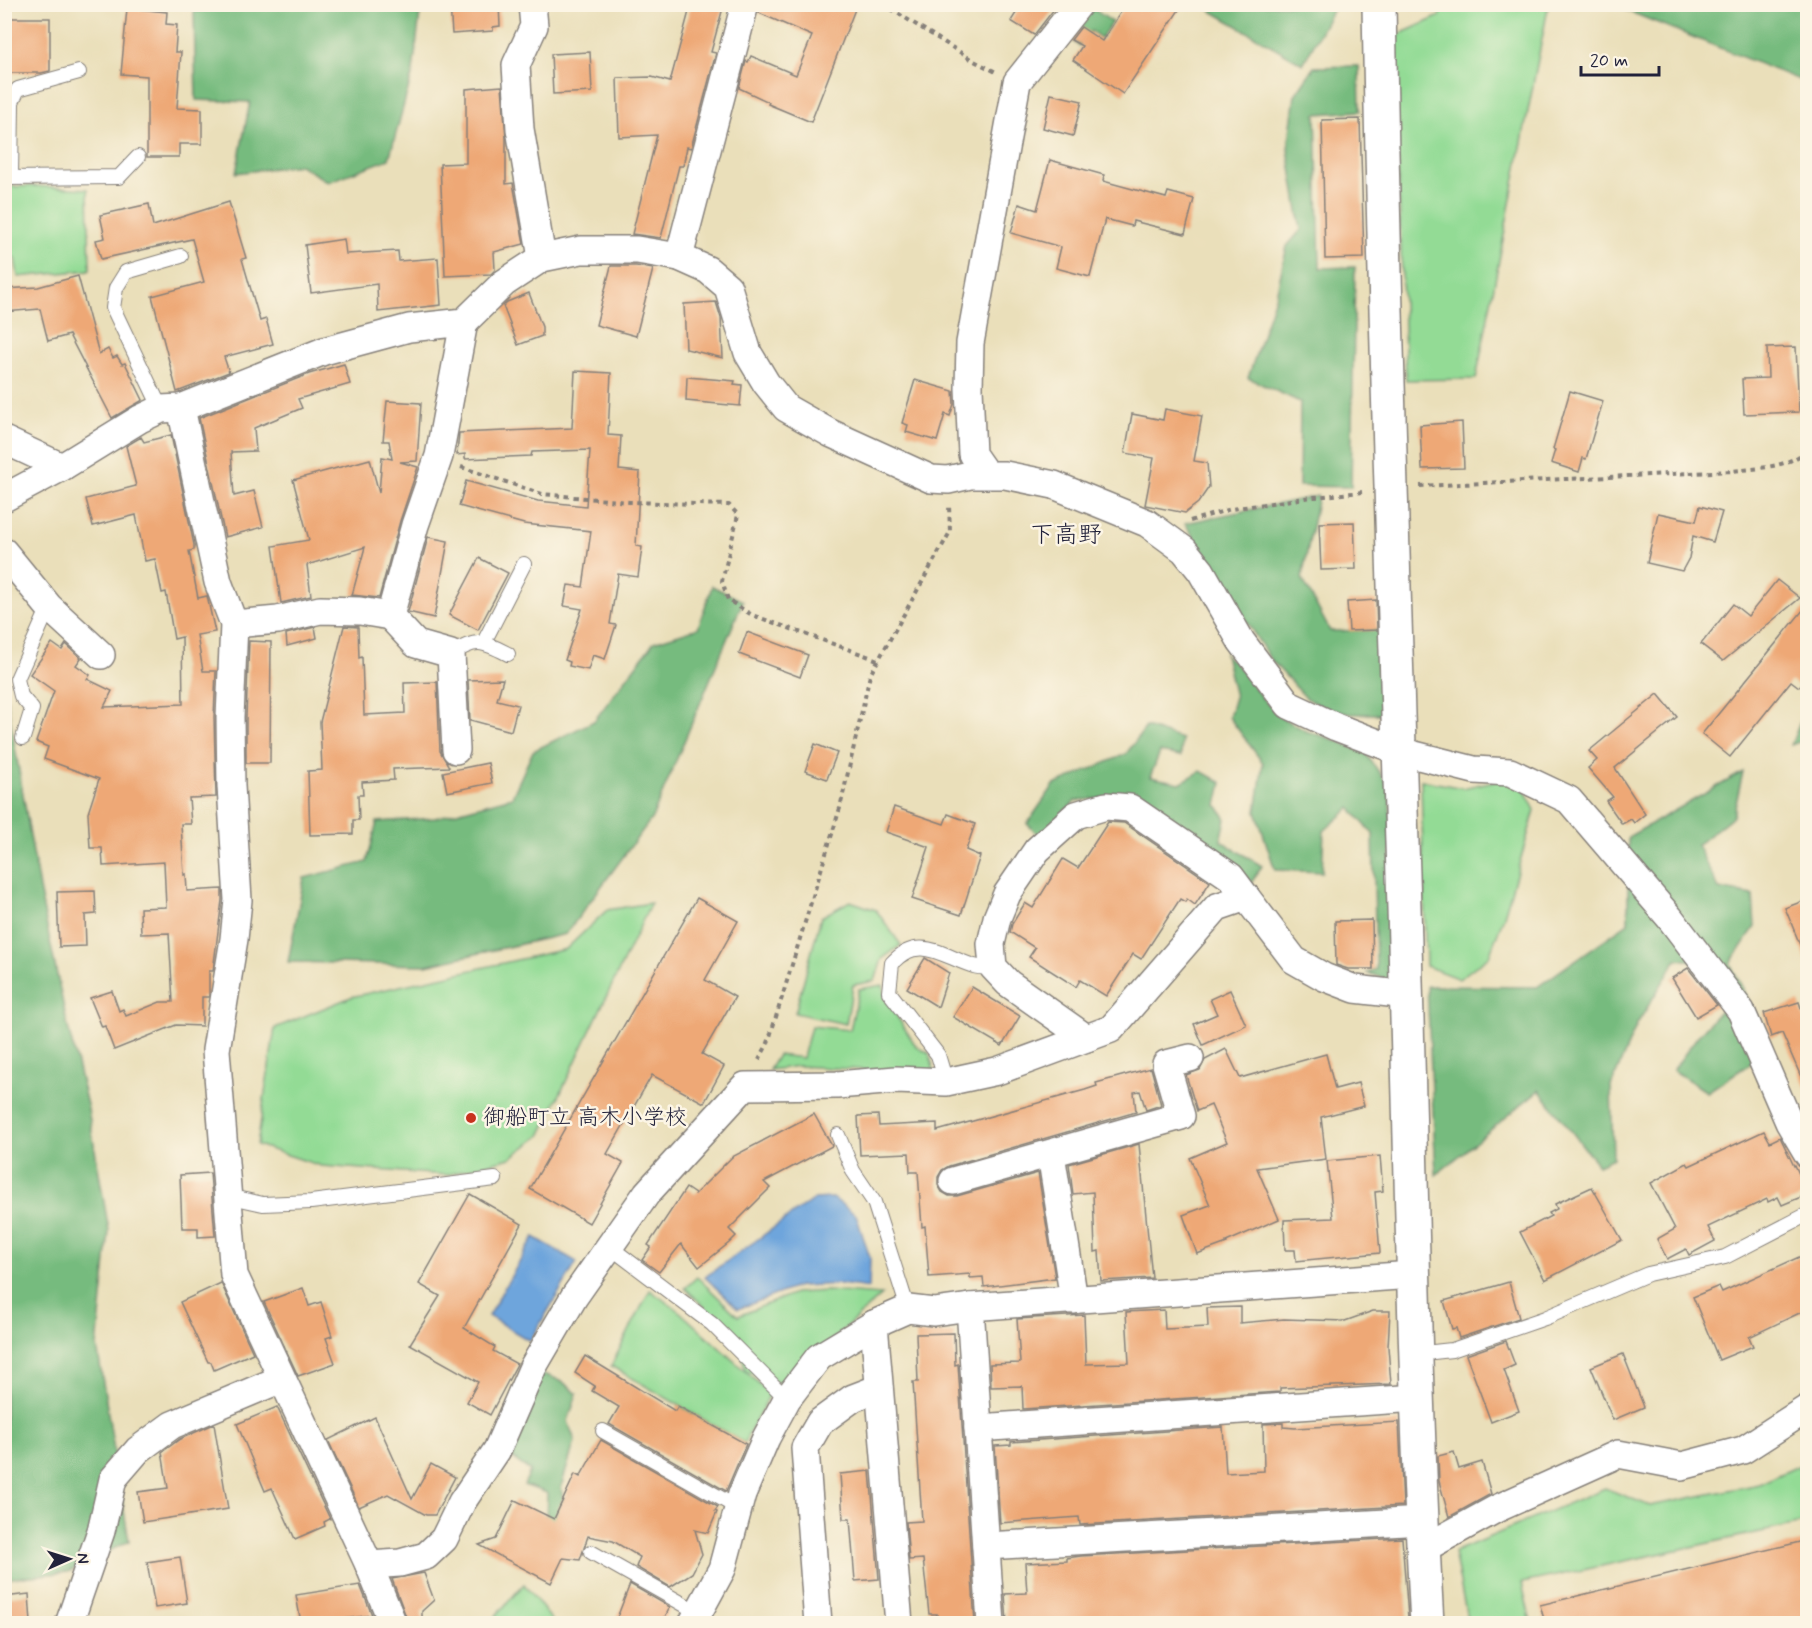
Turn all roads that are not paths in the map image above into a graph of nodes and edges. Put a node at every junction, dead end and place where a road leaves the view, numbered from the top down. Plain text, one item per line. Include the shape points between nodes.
1 (532, 4) edge
2 (745, 4) edge
3 (1079, 4) edge
4 (1379, 4) edge
5 (79, 72) dead end
6 (138, 157) dead end
7 (8, 178) edge
8 (181, 256) dead end
9 (679, 257) junction
10 (542, 258) junction
11 (464, 322) junction
12 (171, 409) junction
13 (4, 440) edge
14 (62, 467) junction
15 (986, 474) junction
16 (4, 498) edge
17 (4, 552) edge
18 (524, 564) dead end
19 (50, 607) junction
20 (390, 616) junction
21 (234, 624) junction
22 (484, 642) junction
23 (451, 654) junction
24 (508, 654) dead end
25 (101, 655) dead end
26 (22, 738) dead end
27 (456, 750) dead end
28 (1400, 752) junction
29 (1246, 897) junction
30 (993, 967) junction
31 (1407, 995) junction
32 (1086, 1038) junction
33 (1190, 1058) dead end
34 (946, 1082) junction
35 (838, 1135) dead end
36 (1051, 1154) junction
37 (1808, 1154) edge
38 (495, 1179) dead end
39 (953, 1181) dead end
40 (227, 1196) junction
41 (1808, 1214) edge
42 (610, 1247) junction
43 (1412, 1275) junction
44 (1074, 1300) junction
45 (970, 1307) junction
46 (908, 1309) junction
47 (874, 1324) junction
48 (1415, 1354) junction
49 (281, 1379) junction
50 (879, 1388) junction
51 (1417, 1398) junction
52 (787, 1399) junction
53 (1808, 1408) edge
54 (978, 1428) junction
55 (603, 1431) dead end
56 (738, 1508) junction
57 (1422, 1535) junction
58 (986, 1545) junction
59 (591, 1552) dead end
60 (369, 1565) junction
61 (695, 1618) edge
62 (69, 1623) edge
63 (393, 1623) edge
64 (818, 1623) edge
65 (899, 1623) edge
66 (991, 1623) edge
67 (1426, 1623) edge

1 - 10 street via 534,26 516,65 520,129
2 - 9 street
3 - 15 street via 1017,82 970,343 972,454
4 - 28 street
5 - 7 lane via 18,89 12,102
6 - 7 lane via 119,177
8 - 12 lane via 126,272 117,288 113,308
9 - 10 street via 637,250 581,250
9 - 15 street via 708,270 728,287 748,353 786,408 830,433 931,479
10 - 11 street via 504,283
11 - 12 street via 409,328 324,351
11 - 20 street via 439,456
12 - 14 street via 140,419
12 - 21 street via 218,582
13 - 14 street
14 - 16 street
15 - 28 street via 1054,485 1162,532 1201,570 1241,641 1289,705
17 - 19 street
18 - 22 lane
19 - 25 street
19 - 26 lane via 17,680 21,696 32,709
20 - 21 street via 320,610 278,620
20 - 23 street via 416,644
21 - 40 street via 230,717 238,900 216,1050
22 - 23 lane via 466,645
22 - 24 lane
23 - 27 street
28 - 31 street
28 - 37 street via 1474,770 1510,772 1569,800 1670,918 1741,1011 1789,1122
29 - 30 street via 1231,877 1130,808 1106,806 1076,815 1037,850 1007,894 997,918 991,944
29 - 31 street via 1294,960 1355,989
29 - 32 street via 1217,907 1111,1029
30 - 32 street via 1008,983
30 - 34 lane via 976,967 930,949 917,948 909,949 892,963 889,992 938,1055
31 - 43 street
32 - 34 street via 997,1071
33 - 36 street via 1166,1064 1181,1116
34 - 42 street via 745,1086 647,1193
35 - 46 lane via 853,1170 874,1202
36 - 39 street
36 - 44 street
38 - 40 lane via 310,1202 263,1204
40 - 49 street via 234,1275
41 - 48 lane via 1725,1257 1648,1274 1545,1318 1452,1350
42 - 52 lane via 712,1324
42 - 60 street via 574,1297 534,1367 497,1450 462,1502 444,1539 426,1556
43 - 44 street
43 - 48 street
44 - 45 street
45 - 46 street via 934,1312
45 - 54 street
46 - 47 street
47 - 50 street
47 - 52 street via 819,1357
48 - 51 street
49 - 60 street
49 - 62 street via 172,1425 138,1450 113,1479 101,1531
50 - 64 street via 853,1398 820,1422 805,1448
50 - 65 street
51 - 54 street
51 - 57 street
52 - 56 street via 766,1438
53 - 57 street via 1743,1450 1682,1466 1618,1454 1496,1509
54 - 58 street
55 - 56 lane
56 - 61 street via 722,1569
57 - 58 street
57 - 67 street
58 - 66 street
59 - 61 lane
60 - 63 street

